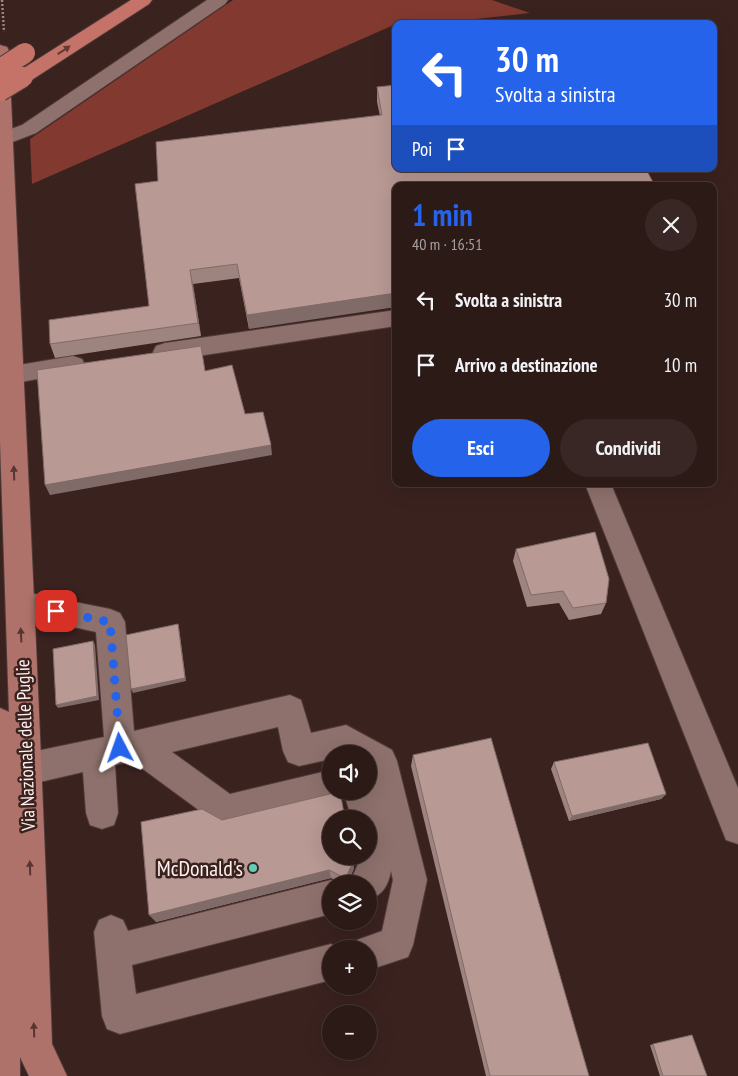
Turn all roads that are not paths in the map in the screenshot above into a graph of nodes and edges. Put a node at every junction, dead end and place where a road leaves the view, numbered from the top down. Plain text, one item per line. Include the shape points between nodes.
1 (143, 0) edge
2 (219, 0) edge
3 (2, 42) edge
4 (32, 48) dead end
5 (0, 69) edge
6 (0, 91) edge
7 (3, 139) junction
8 (4, 278) edge
9 (392, 319) edge
10 (139, 356) edge
11 (100, 362) edge
12 (10, 375) junction
13 (599, 487) edge
14 (20, 604) junction
15 (0, 723) edge
16 (118, 749) junction
17 (27, 769) junction
18 (322, 788) edge
19 (102, 813) dead end
20 (738, 828) edge
21 (322, 899) edge
22 (377, 950) edge
23 (322, 964) edge
24 (1, 1076) edge
25 (48, 1076) edge

6 -> 1 highway, bridge
2 - 7 street via 29,129
3 - 7 main road, Via Nazionale delle Puglie
4 - 5 highway, bridge
7 - 8 main road, Via Nazionale delle Puglie
8 - 12 main road, Via Nazionale delle Puglie
9 - 10 street
11 - 12 street
14 -> 12 main road, Via Nazionale delle Puglie
13 - 20 street
14 - 16 street via 110,622
17 -> 14 main road, Via Nazionale delle Puglie
15 - 24 main road, Via Nazionale delle Puglie via 5,887
16 - 17 street
16 - 18 street via 226,811
16 - 19 street
16 - 22 street via 290,710 299,751 346,740 381,761 410,880 396,945
25 -> 17 main road, Via Nazionale delle Puglie via 34,1046
21 - 23 street via 113,942 120,1016

